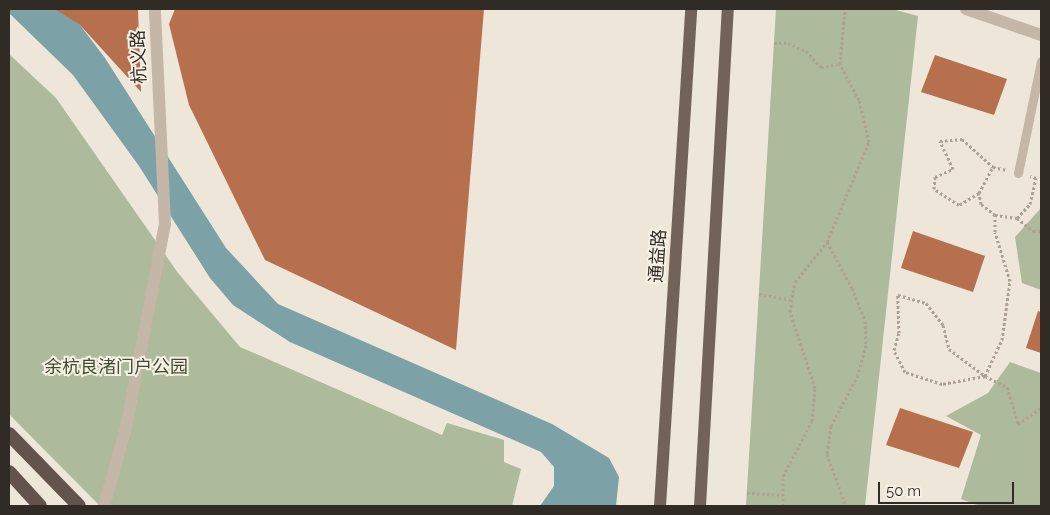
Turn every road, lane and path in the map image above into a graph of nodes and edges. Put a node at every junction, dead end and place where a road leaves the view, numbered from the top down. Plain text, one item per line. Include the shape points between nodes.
1 (154, 9) edge
2 (691, 9) edge
3 (728, 9) edge
4 (845, 9) edge
5 (966, 9) edge
6 (1041, 35) edge
7 (774, 43) dead end
8 (1041, 61) edge
9 (840, 64) junction
10 (993, 167) junction
11 (1018, 173) junction
12 (1041, 177) edge
13 (1036, 178) junction
14 (979, 193) junction
15 (995, 215) junction
16 (1017, 218) junction
17 (1041, 231) edge
18 (827, 242) junction
19 (759, 294) dead end
20 (792, 300) junction
21 (985, 376) junction
22 (1041, 408) edge
23 (9, 434) edge
24 (9, 472) edge
25 (747, 493) dead end
26 (783, 495) junction
27 (40, 506) edge
28 (79, 506) edge
29 (104, 506) edge
30 (660, 506) edge
31 (700, 506) edge
32 (783, 506) edge
33 (846, 506) edge

1 - 29 street, 杭义路 via 165,224 126,428
2 - 30 main road, 通益路
3 - 31 main road
4 - 9 path
5 - 6 street
7 - 9 path via 788,43 806,51 820,67
8 - 11 lane
9 - 18 path via 859,100 868,142
10 - 11 path
10 - 14 path
10 - 14 path via 962,139 940,141 954,169 935,177 934,189 959,205
11 - 13 path
12 - 13 path
13 - 16 path via 1030,204
14 - 15 path via 981,204
15 - 16 path
15 - 21 path via 995,232 1010,281 1002,340
16 - 17 path via 1033,231
18 - 20 path via 795,282
18 - 33 path via 865,320 866,345 858,375 831,426 827,454
19 - 20 path
20 - 26 path via 790,312 815,388 812,421 783,476
21 - 21 path via 942,384 905,372 894,350 899,333 898,295 926,303 943,325 949,349
21 - 22 path via 1007,387 1018,424
23 - 28 highway
24 - 27 highway
25 - 26 path
26 - 32 path

